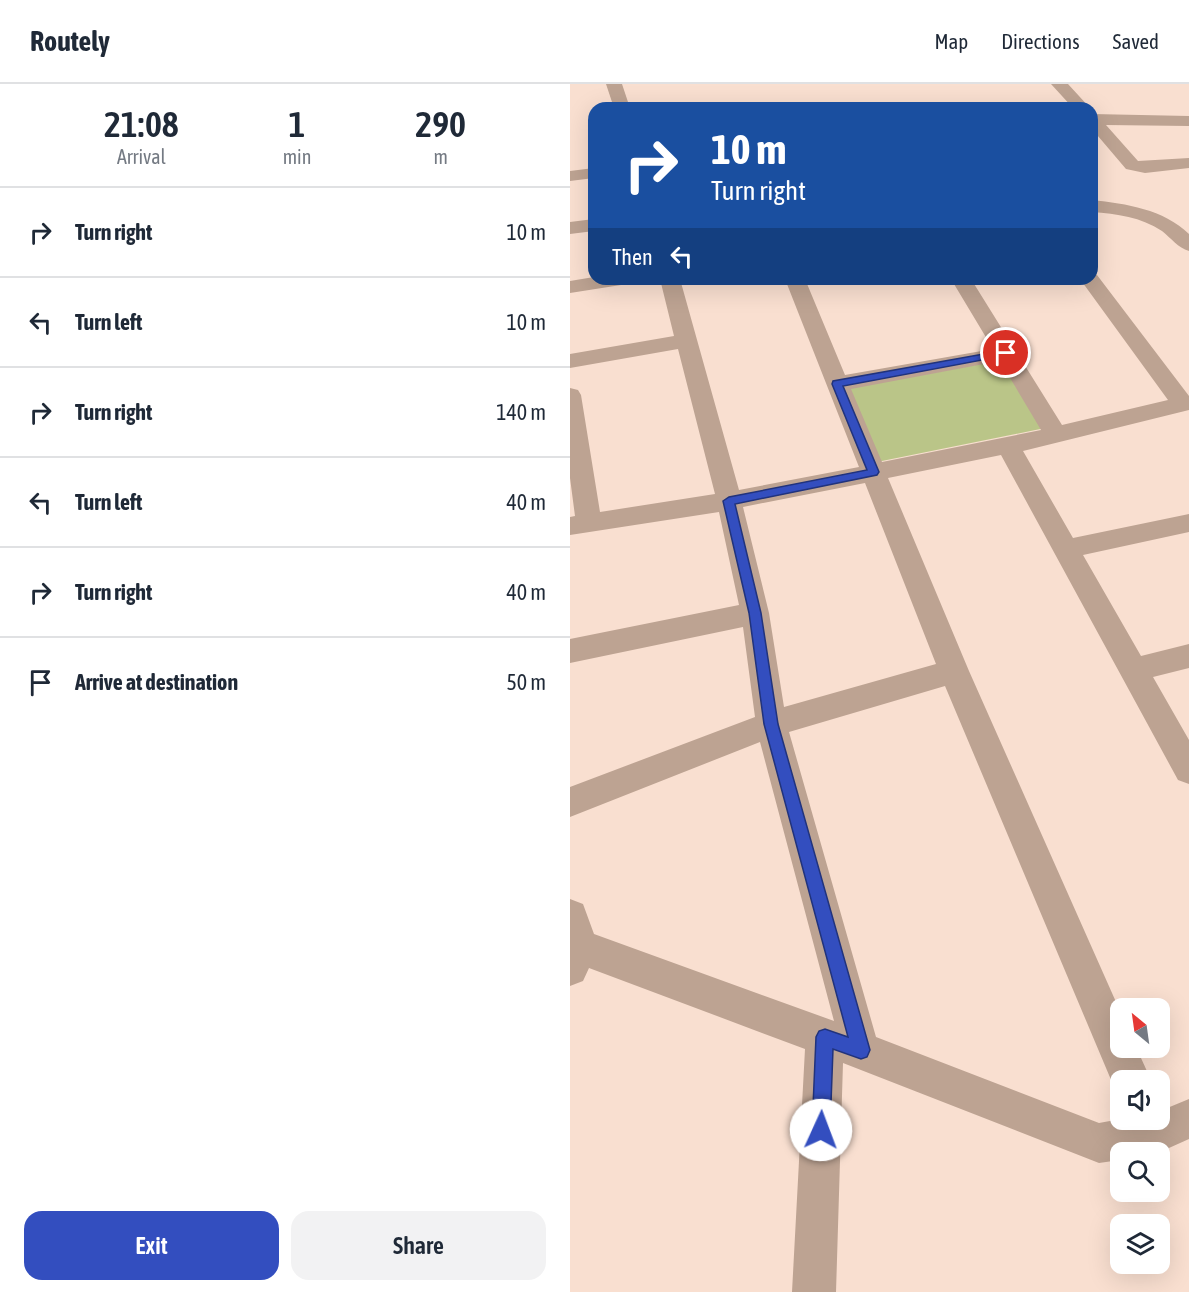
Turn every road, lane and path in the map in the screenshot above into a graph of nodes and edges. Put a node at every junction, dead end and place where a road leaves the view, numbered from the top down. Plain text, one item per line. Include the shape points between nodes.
1 (614, 84) edge
2 (1059, 84) edge
3 (620, 102) edge
4 (1076, 102) edge
5 (1098, 117) edge
6 (1189, 121) edge
7 (1098, 126) edge
8 (1115, 146) junction
9 (1098, 149) edge
10 (1189, 163) edge
11 (588, 174) edge
12 (570, 176) edge
13 (1098, 207) edge
14 (588, 226) edge
15 (570, 228) edge
16 (1189, 245) edge
17 (588, 284) edge
18 (671, 285) edge
19 (797, 285) edge
20 (965, 285) edge
21 (1095, 285) edge
22 (570, 287) edge
23 (685, 341) junction
24 (1006, 353) junction
25 (570, 361) edge
26 (837, 384) junction
27 (570, 394) edge
28 (1186, 403) edge
29 (1057, 436) junction
30 (1008, 446) junction
31 (873, 472) junction
32 (729, 501) junction
33 (1189, 523) edge
34 (580, 524) edge
35 (1065, 549) junction
36 (755, 613) junction
37 (570, 651) edge
38 (1189, 656) edge
39 (1132, 670) junction
40 (954, 671) junction
41 (771, 724) junction
42 (1189, 770) edge
43 (570, 802) edge
44 (573, 944) edge
45 (843, 1044) junction
46 (1127, 1070) edge
47 (1143, 1130) edge
48 (814, 1292) edge

1 - 3 street
2 - 4 street
5 - 6 street
7 - 8 street
8 - 9 street
8 - 10 street via 1139,168
11 - 12 street
13 - 16 street via 1155,218 1174,229
14 - 15 street
17 - 22 street
18 - 23 street
19 - 26 street
20 - 24 street
21 - 28 street
23 - 25 street
23 - 32 street
24 - 26 street
24 - 29 street
26 - 31 street
27 - 34 street
28 - 29 street
29 - 30 street
30 - 31 street
30 - 35 street
31 - 32 street
31 - 40 street
32 - 34 street
32 - 36 street
33 - 35 street
35 - 39 street
36 - 37 street
36 - 41 street
38 - 39 street
39 - 42 street
40 - 41 street
40 - 46 street
41 - 43 street
41 - 45 street
44 - 45 street
45 - 47 street via 1099,1143
45 - 48 street

